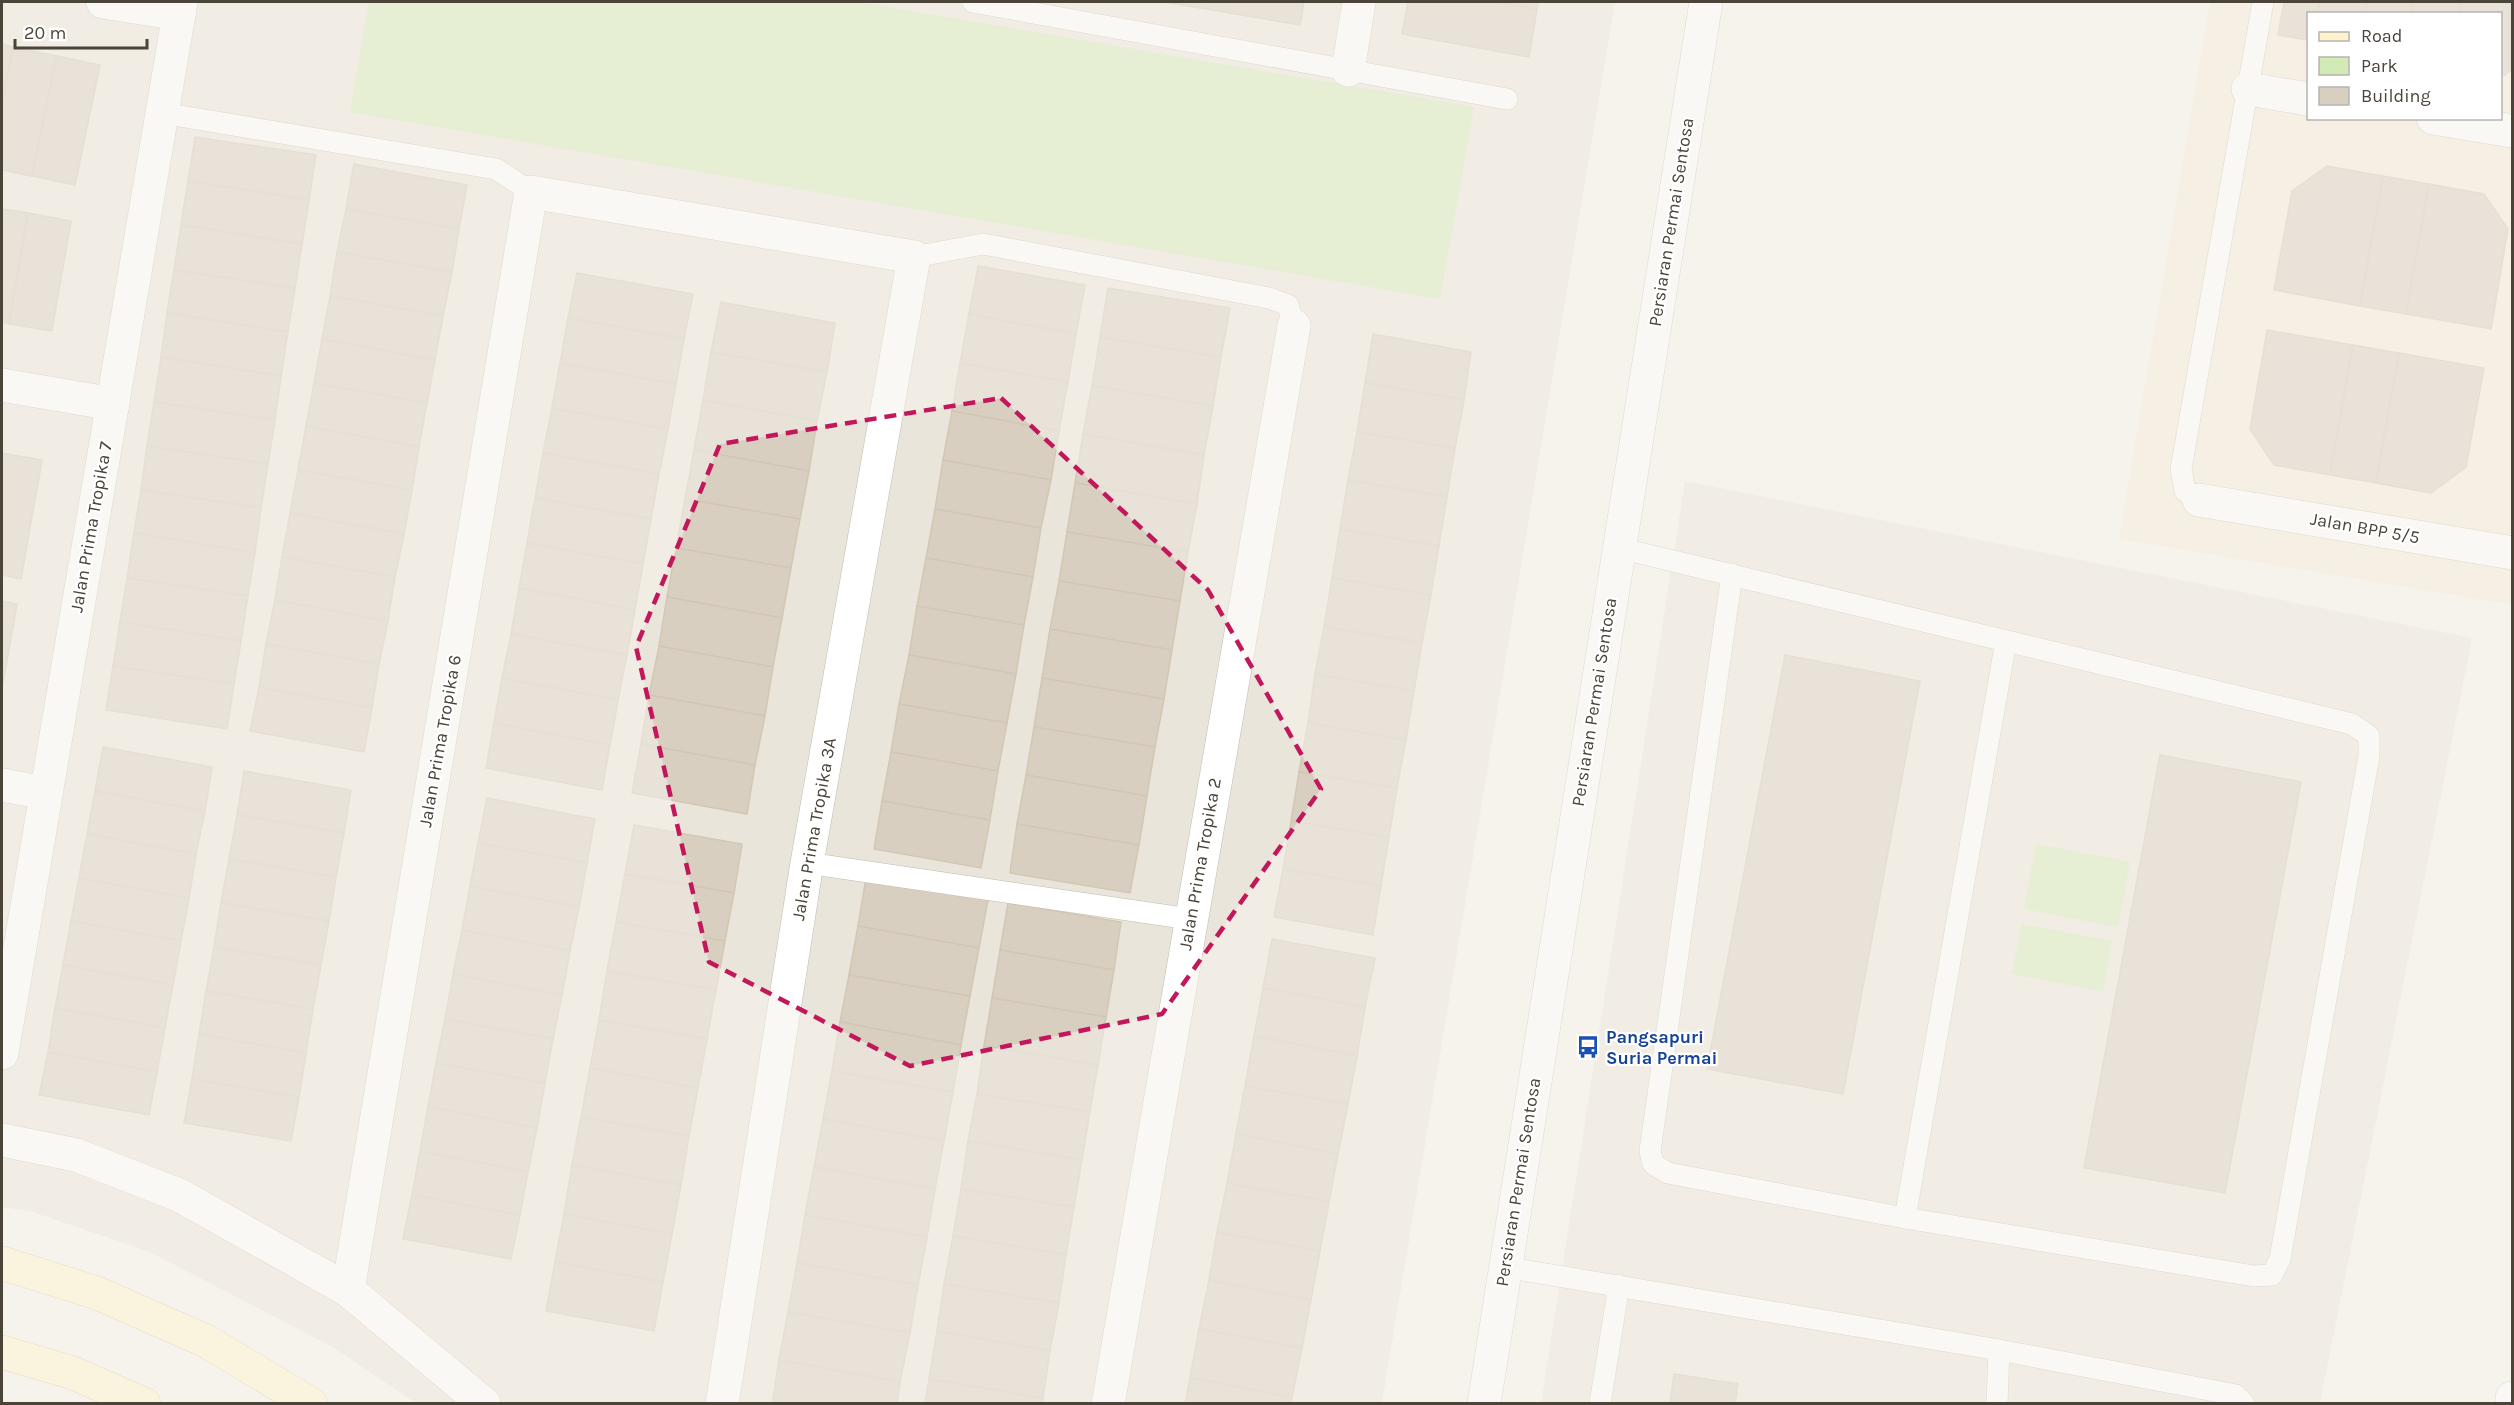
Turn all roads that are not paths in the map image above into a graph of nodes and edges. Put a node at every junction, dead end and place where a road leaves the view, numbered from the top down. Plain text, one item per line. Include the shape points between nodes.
1 (103, 2) edge
2 (974, 2) edge
3 (1359, 2) edge
4 (1706, 2) edge
5 (2263, 2) edge
6 (180, 8) edge
7 (1348, 70) junction
8 (2248, 89) junction
9 (1507, 99) dead end
10 (2307, 99) edge
11 (162, 113) junction
12 (2445, 120) edge
13 (2512, 131) edge
14 (531, 192) junction
15 (914, 256) junction
16 (1294, 326) joint
17 (2, 385) edge
18 (113, 404) junction
19 (2199, 500) joint
20 (2511, 545) edge
21 (1619, 548) junction
22 (1732, 574) junction
23 (2006, 641) junction
24 (2, 785) edge
25 (46, 793) junction
26 (807, 863) junction
27 (1190, 919) junction
28 (2, 1053) edge
29 (2, 1140) edge
30 (1905, 1218) junction
31 (2, 1263) edge
32 (1504, 1267) junction
33 (1619, 1285) junction
34 (348, 1290) junction
35 (2000, 1350) junction
36 (2, 1352) edge
37 (2512, 1398) edge
38 (144, 1404) edge
39 (311, 1404) edge
40 (484, 1404) edge
41 (722, 1404) edge
42 (1108, 1404) edge
43 (1484, 1404) edge
44 (1600, 1404) edge
45 (1998, 1404) edge
46 (2244, 1404) edge
47 (2512, 1404) edge

1 - 6 street
2 - 7 lane
3 - 7 street
4 - 21 street, Persiaran Permai Sentosa
5 - 8 lane
6 - 11 street, Jalan Prima Tropika 7
7 - 9 lane
8 - 10 street
8 - 19 lane via 2181,470 2185,491
11 - 14 lane via 496,169
11 - 18 street, Jalan Prima Tropika 7
12 - 13 street
14 - 15 street
14 - 34 street, Jalan Prima Tropika 6
15 - 16 lane via 983,244 1269,298 1287,305
15 - 26 street, Jalan Prima Tropika 3A
16 - 27 street, Jalan Prima Tropika 2
17 - 18 street
18 - 25 street, Jalan Prima Tropika 7
19 - 20 street, Jalan BPP 5/5
21 - 22 lane
21 - 32 street, Persiaran Permai Sentosa
22 - 23 lane
22 - 30 lane via 1650,1151 1653,1164 1668,1173
23 - 30 lane
23 - 30 lane via 2352,724 2369,736 2369,756 2280,1259 2272,1275 2254,1276
24 - 25 street
25 - 28 street, Jalan Prima Tropika 7
26 - 27 lane
26 - 41 street, Jalan Prima Tropika 3A
27 - 42 street, Jalan Prima Tropika 2
29 - 34 street via 76,1155 179,1195
31 - 39 street via 98,1293 195,1336
32 - 33 lane
32 - 43 street, Persiaran Permai Sentosa
33 - 35 lane
33 - 44 lane
34 - 40 street
35 - 45 lane
35 - 46 lane via 2236,1395
36 - 38 street via 73,1373
37 - 47 street

